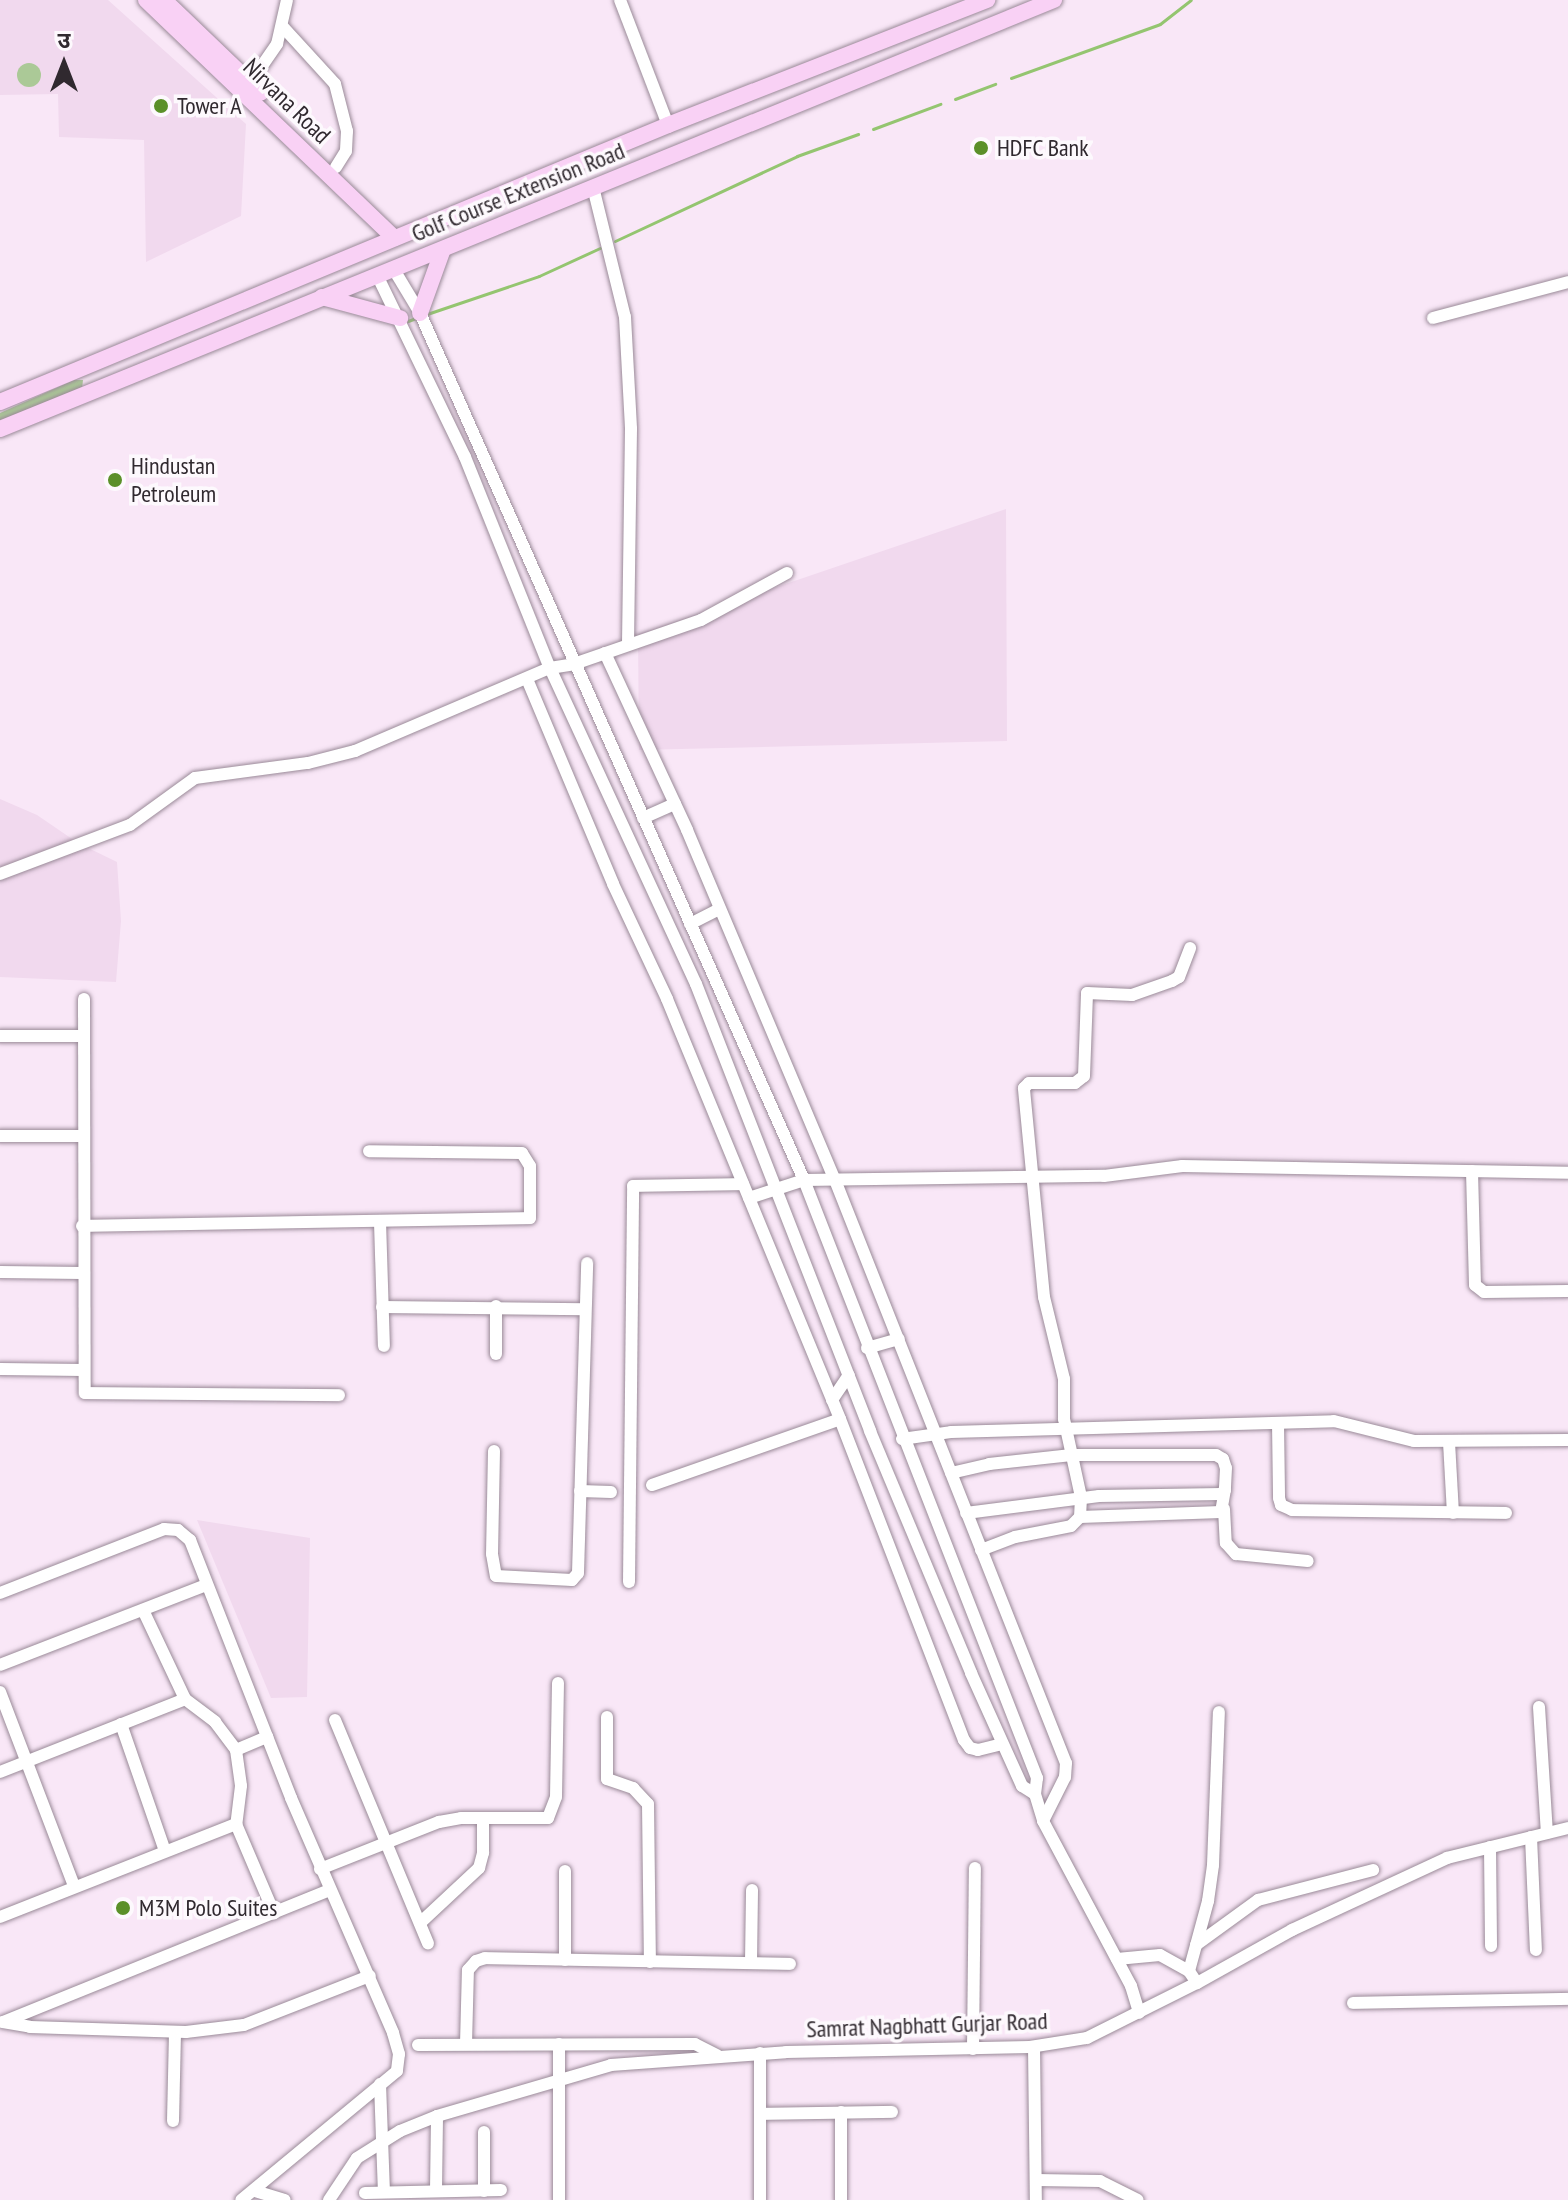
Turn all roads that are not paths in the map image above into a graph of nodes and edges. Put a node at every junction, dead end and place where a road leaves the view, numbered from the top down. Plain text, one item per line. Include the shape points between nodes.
1 (146, 0) edge
2 (164, 0) edge
3 (287, 0) edge
4 (620, 0) edge
5 (1054, 0) edge
6 (981, 2) edge
7 (989, 26) junction
8 (283, 27) junction
9 (248, 87) junction
10 (668, 125) junction
11 (622, 144) junction
12 (336, 167) junction
13 (633, 171) junction
14 (593, 187) junction
15 (398, 236) junction
16 (442, 252) junction
17 (385, 272) junction
18 (1568, 282) edge
19 (275, 288) junction
20 (322, 297) junction
21 (420, 313) junction
22 (284, 314) junction
23 (400, 318) junction
24 (1433, 318) dead end
25 (91, 364) junction
26 (102, 387) junction
27 (0, 402) edge
28 (0, 429) edge
29 (787, 573) dead end
30 (628, 643) junction
31 (605, 653) junction
32 (574, 664) junction
33 (550, 668) junction
34 (527, 679) junction
35 (675, 804) junction
36 (643, 818) junction
37 (0, 874) edge
38 (719, 909) junction
39 (690, 924) junction
40 (1190, 948) dead end
41 (84, 999) dead end
42 (0, 1036) edge
43 (84, 1036) junction
44 (0, 1136) edge
45 (82, 1136) junction
46 (369, 1151) dead end
47 (1472, 1171) junction
48 (1568, 1173) edge
49 (1034, 1179) junction
50 (804, 1180) junction
51 (835, 1180) junction
52 (743, 1184) junction
53 (779, 1188) junction
54 (749, 1198) junction
55 (380, 1222) junction
56 (82, 1226) junction
57 (587, 1263) dead end
58 (0, 1272) edge
59 (82, 1273) junction
60 (1568, 1291) edge
61 (496, 1306) junction
62 (382, 1307) junction
63 (585, 1309) junction
64 (899, 1339) junction
65 (384, 1346) dead end
66 (867, 1348) junction
67 (496, 1354) dead end
68 (0, 1369) edge
69 (83, 1370) junction
70 (849, 1375) junction
71 (339, 1395) dead end
72 (832, 1400) junction
73 (840, 1419) junction
74 (1278, 1423) junction
75 (1067, 1430) junction
76 (935, 1432) junction
77 (845, 1433) junction
78 (902, 1439) junction
79 (874, 1440) junction
80 (1568, 1440) edge
81 (1449, 1442) junction
82 (494, 1451) dead end
83 (1072, 1455) junction
84 (951, 1473) junction
85 (652, 1485) dead end
86 (1225, 1490) junction
87 (580, 1491) junction
88 (611, 1492) dead end
89 (1081, 1497) junction
90 (1224, 1509) junction
91 (966, 1513) junction
92 (1453, 1513) junction
93 (1506, 1513) dead end
94 (1080, 1517) junction
95 (981, 1550) junction
96 (1308, 1561) dead end
97 (629, 1582) dead end
98 (206, 1585) junction
99 (0, 1593) edge
100 (143, 1610) junction
101 (0, 1665) edge
102 (558, 1683) dead end
103 (0, 1692) edge
104 (185, 1699) junction
105 (1539, 1707) dead end
106 (1219, 1712) dead end
107 (607, 1717) dead end
108 (335, 1720) dead end
109 (121, 1724) junction
110 (267, 1737) junction
111 (1002, 1744) junction
112 (236, 1750) junction
113 (25, 1761) junction
114 (0, 1772) edge
115 (1035, 1794) junction
116 (483, 1819) junction
117 (1043, 1821) junction
118 (236, 1824) junction
119 (1568, 1828) edge
120 (1547, 1833) junction
121 (1531, 1837) junction
122 (386, 1843) junction
123 (1490, 1847) junction
124 (165, 1851) junction
125 (975, 1868) dead end
126 (320, 1869) junction
127 (1373, 1870) dead end
128 (565, 1871) dead end
129 (74, 1886) junction
130 (329, 1890) junction
131 (752, 1890) dead end
132 (274, 1913) junction
133 (0, 1917) edge
134 (420, 1923) junction
135 (428, 1943) dead end
136 (1196, 1945) junction
137 (1491, 1946) dead end
138 (1536, 1950) dead end
139 (1117, 1959) junction
140 (565, 1960) junction
141 (650, 1962) junction
142 (751, 1963) junction
143 (790, 1964) dead end
144 (1189, 1971) junction
145 (370, 1976) junction
146 (1197, 1983) junction
147 (1568, 1999) edge
148 (1353, 2003) dead end
149 (1139, 2013) junction
150 (2, 2022) edge
151 (175, 2032) junction
152 (466, 2044) junction
153 (559, 2044) junction
154 (418, 2045) dead end
155 (1034, 2047) junction
156 (973, 2049) junction
157 (760, 2053) junction
158 (717, 2055) junction
159 (558, 2079) junction
160 (380, 2084) junction
161 (841, 2112) junction
162 (892, 2112) dead end
163 (760, 2114) junction
164 (437, 2116) junction
165 (173, 2121) dead end
166 (484, 2132) dead end
167 (383, 2141) junction
168 (1036, 2180) junction
169 (436, 2190) junction
170 (501, 2190) dead end
171 (255, 2191) junction
172 (384, 2191) junction
173 (484, 2191) junction
174 (365, 2193) dead end
175 (241, 2200) edge
176 (285, 2200) edge
177 (329, 2200) edge
178 (559, 2200) edge
179 (760, 2200) edge
180 (841, 2200) edge
181 (1036, 2200) edge
182 (1138, 2200) edge

1 - 9 main road, Nirvana Road
2 - 9 main road, Nirvana Road
3 - 8 street
4 - 10 street
5 - 7 main road, Golf Course Extension Road
6 - 7 main road
6 - 10 main road, Golf Course Extension Road
7 - 13 main road, Golf Course Extension Road
8 - 9 street
8 - 12 street via 335,84 347,131 346,151
9 - 12 main road, Nirvana Road
9 - 15 main road, Nirvana Road
10 - 11 main road, Golf Course Extension Road
11 - 13 main road
11 - 15 main road, Golf Course Extension Road
12 - 15 main road, Nirvana Road
13 - 14 main road, Golf Course Extension Road
14 - 16 main road, Golf Course Extension Road
14 - 30 street via 625,317 631,429
15 - 19 main road, Golf Course Extension Road
16 - 17 main road, Golf Course Extension Road
16 - 21 main road
17 - 20 main road, Golf Course Extension Road
17 - 21 street
17 - 23 street
18 - 24 street
19 - 22 main road
19 - 25 main road, Golf Course Extension Road
20 - 22 main road, Golf Course Extension Road
20 - 23 main road
21 - 32 street
22 - 26 main road, Golf Course Extension Road
23 - 33 street via 465,457
25 - 26 main road
25 - 27 main road, Golf Course Extension Road
26 - 28 main road, Golf Course Extension Road
29 - 30 street via 701,620
30 - 31 street
31 - 32 street
31 - 35 street
32 - 33 street
32 - 36 street
33 - 34 street
33 - 53 street via 696,984
34 - 37 street via 337,756 195,778 130,825
34 - 52 street
35 - 36 street
35 - 38 street
36 - 39 street
38 - 39 street
38 - 51 street
39 - 50 street
40 - 49 street via 1179,977 1172,981 1132,995 1087,993 1084,1076 1075,1083 1029,1083 1024,1088
41 - 43 street
42 - 43 street
43 - 45 street
44 - 45 street
45 - 56 street
46 - 55 street via 522,1153 530,1166 531,1213 526,1220
47 - 48 street
47 - 49 street via 1203,1166
47 - 60 street via 1475,1285 1484,1292
49 - 51 street
49 - 75 street via 1044,1297 1064,1379
50 - 51 street
50 - 53 street
50 - 66 street
51 - 64 street
52 - 54 street
52 - 97 street via 633,1186
53 - 54 street
53 - 70 street
54 - 72 street
55 - 56 street
55 - 62 street
56 - 59 street
57 - 63 street
58 - 59 street
59 - 69 street
61 - 62 street
61 - 63 street
61 - 67 street
62 - 65 street
63 - 87 street
64 - 66 street
64 - 76 street
66 - 78 street
68 - 69 street
69 - 71 street via 83,1388 91,1395
70 - 72 street
70 - 79 street
72 - 73 street
73 - 77 street
73 - 85 street
74 - 75 street
74 - 81 street via 1334,1421 1414,1441
74 - 92 street via 1281,1505 1325,1512
75 - 76 street
75 - 83 street
76 - 78 street
76 - 84 street
77 - 79 street
77 - 111 street via 964,1740 978,1750
78 - 115 street via 1037,1778
79 - 111 street
80 - 81 street
81 - 92 street
82 - 87 street via 492,1560 500,1579 574,1578
83 - 84 street
83 - 86 street via 1216,1455 1226,1468
83 - 89 street
84 - 91 street
86 - 89 street
86 - 90 street
87 - 88 street
89 - 91 street
89 - 94 street
90 - 94 street via 1205,1515
90 - 96 street via 1226,1543 1236,1554
91 - 95 street
92 - 93 street
94 - 95 street via 1071,1526
95 - 117 street via 1066,1763 1065,1777
98 - 99 street via 190,1540 178,1530 164,1529
98 - 100 street
98 - 110 street
100 - 101 street
100 - 104 street
102 - 116 street via 552,1813 542,1820
103 - 113 street
104 - 109 street
104 - 112 street via 215,1722
105 - 120 street
106 - 136 street via 1213,1865
107 - 141 street via 607,1779 633,1788 648,1804
108 - 122 street
109 - 113 street
109 - 124 street
110 - 112 street
110 - 126 street
111 - 115 street via 1022,1786
112 - 118 street via 241,1786
113 - 114 street
113 - 129 street
115 - 117 street
116 - 122 street via 439,1822
116 - 134 street via 479,1868
117 - 139 street
118 - 124 street
118 - 132 street
119 - 120 street, Samrat Nagbhatt Gurjar Road
120 - 121 street, Samrat Nagbhatt Gurjar Road
121 - 123 street, Samrat Nagbhatt Gurjar Road
121 - 138 street
122 - 126 street
122 - 134 street
123 - 137 street
123 - 146 street, Samrat Nagbhatt Gurjar Road via 1447,1858 1306,1924
124 - 129 street
125 - 156 street
126 - 130 street
127 - 136 street via 1258,1900
128 - 140 street
129 - 133 street
130 - 132 street
130 - 145 street
131 - 142 street
132 - 150 street
134 - 135 street
136 - 144 street
139 - 144 street via 1160,1955
139 - 149 street
140 - 141 street
140 - 152 street via 485,1958 470,1966
141 - 142 street
142 - 143 street
144 - 146 street
145 - 151 street via 244,2025
145 - 160 street via 399,2054 397,2071
146 - 149 street, Samrat Nagbhatt Gurjar Road
147 - 148 street
149 - 155 street, Samrat Nagbhatt Gurjar Road via 1087,2038
150 - 151 street
151 - 165 street
152 - 153 street
152 - 154 street
153 - 158 street via 695,2044
153 - 159 street
155 - 156 street, Samrat Nagbhatt Gurjar Road
155 - 168 street
156 - 157 street, Samrat Nagbhatt Gurjar Road
157 - 158 street, Samrat Nagbhatt Gurjar Road
157 - 163 street
158 - 159 street, Samrat Nagbhatt Gurjar Road via 611,2065
159 - 164 street, Samrat Nagbhatt Gurjar Road
159 - 178 street
160 - 167 street
160 - 171 street
161 - 162 street
161 - 163 street
161 - 180 street
163 - 179 street
164 - 167 street, Samrat Nagbhatt Gurjar Road
164 - 169 street
166 - 173 street
167 - 172 street
167 - 177 street, Samrat Nagbhatt Gurjar Road via 357,2158
168 - 181 street
168 - 182 street via 1100,2181
169 - 172 street
169 - 173 street
170 - 173 street
171 - 175 street
171 - 176 street
172 - 174 street

